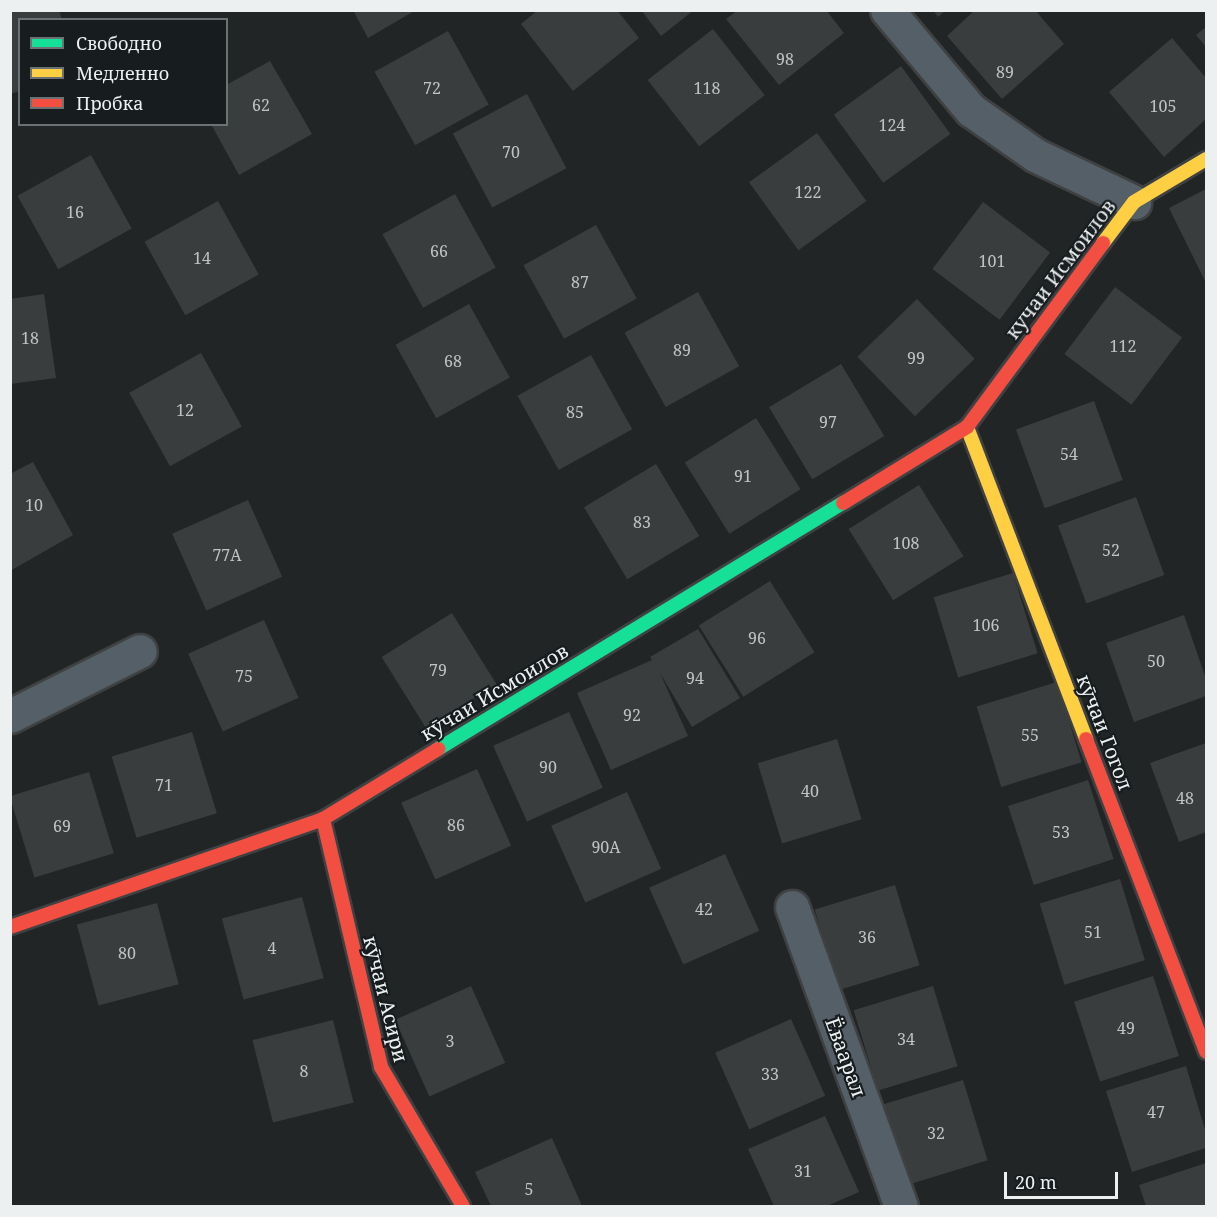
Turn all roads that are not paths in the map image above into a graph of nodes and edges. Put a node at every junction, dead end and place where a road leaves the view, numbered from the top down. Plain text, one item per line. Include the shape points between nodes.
1 (887, 10) edge
2 (1206, 159) edge
3 (1134, 202) junction
4 (967, 427) junction
5 (140, 651) dead end
6 (10, 716) edge
7 (323, 819) junction
8 (792, 907) dead end
9 (10, 927) edge
10 (1206, 1052) edge
11 (463, 1206) edge
12 (900, 1206) edge

1 - 3 street via 971,110 1035,154
2 - 3 street, кучаи Исмоилов
3 - 4 street, кучаи Исмоилов
4 - 7 street, кӯчаи Исмоилов
4 - 10 street, кӯчаи Гогол
5 - 6 street
7 - 9 street, кӯчаи Исмоилов
7 - 11 street, кӯчаи Асири via 381,1067
8 - 12 street, Ёваарал

